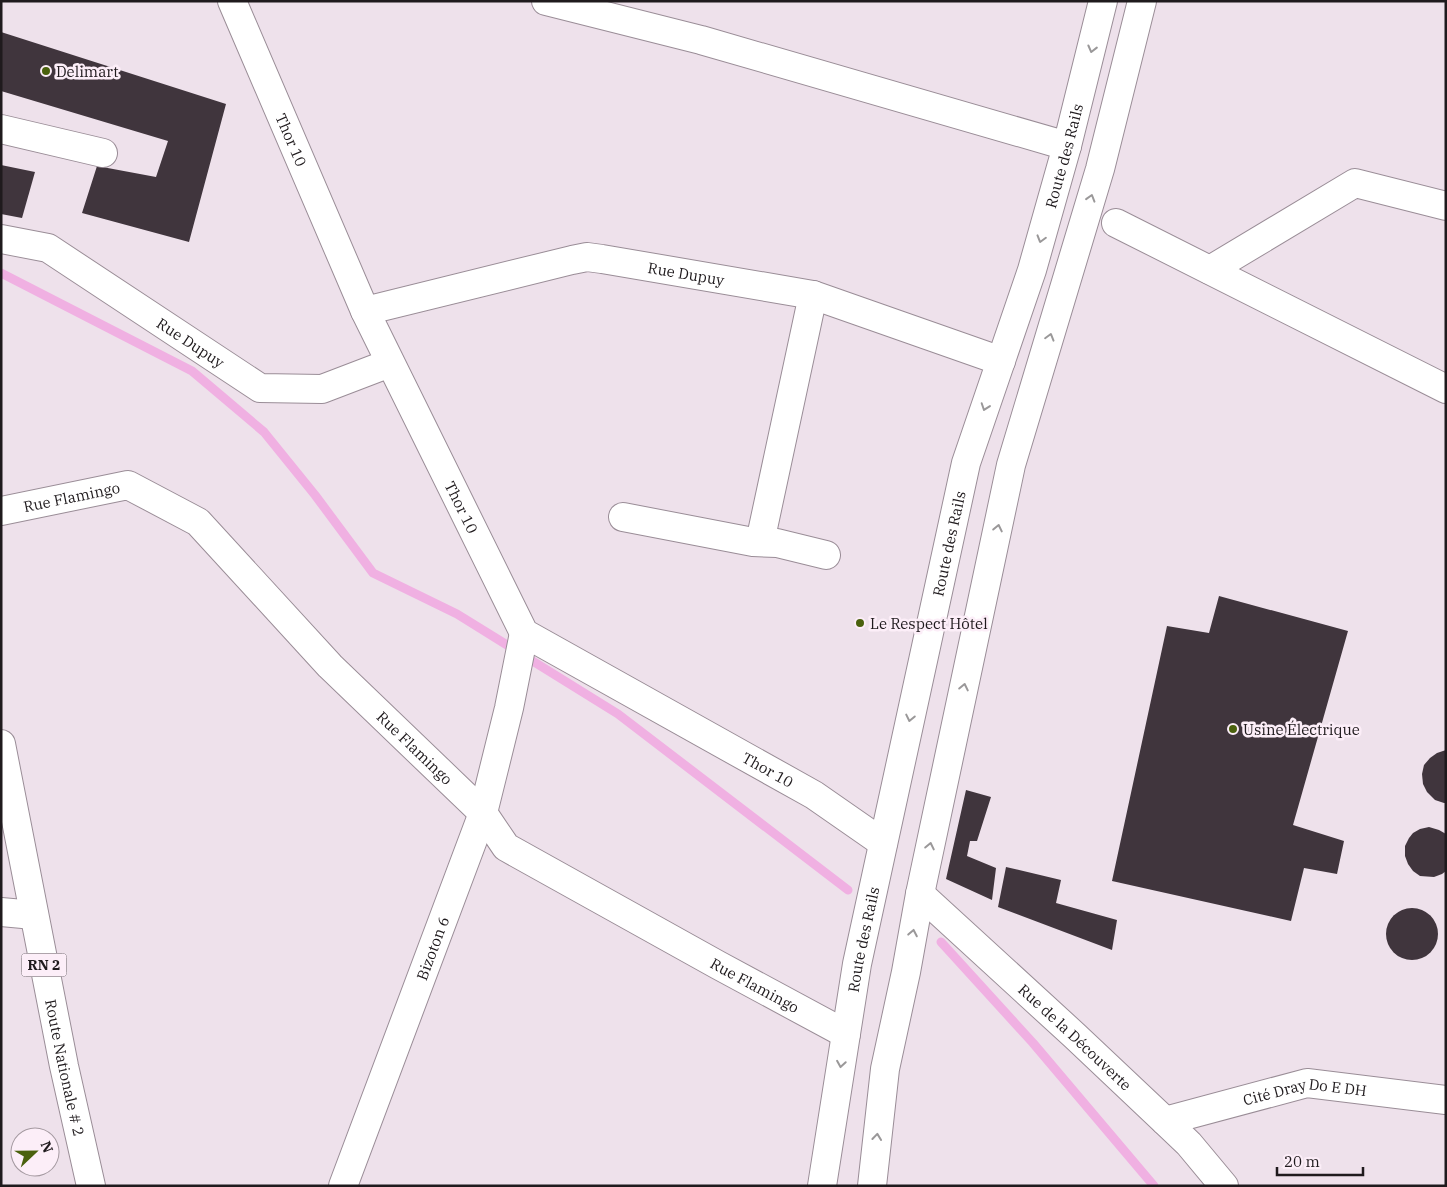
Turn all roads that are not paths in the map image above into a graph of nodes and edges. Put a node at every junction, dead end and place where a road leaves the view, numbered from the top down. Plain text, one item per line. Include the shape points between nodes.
1 (232, 1) edge
2 (546, 1) edge
3 (1104, 1) edge
4 (1142, 1) edge
5 (1, 130) edge
6 (1067, 146) junction
7 (103, 153) dead end
8 (1446, 206) edge
9 (1116, 223) dead end
10 (1, 240) edge
11 (1210, 270) junction
12 (813, 295) junction
13 (365, 311) junction
14 (1001, 361) junction
15 (390, 363) junction
16 (1446, 389) edge
17 (1, 511) edge
18 (623, 517) dead end
19 (760, 542) junction
20 (826, 555) dead end
21 (524, 633) junction
22 (1, 744) edge
23 (483, 813) junction
24 (881, 855) junction
25 (920, 894) junction
26 (1, 912) edge
27 (34, 915) junction
28 (846, 1034) junction
29 (1446, 1100) edge
30 (1165, 1121) junction
31 (92, 1186) edge
32 (343, 1186) edge
33 (822, 1186) edge
34 (872, 1186) edge
35 (1224, 1186) edge

1 - 13 street, Thor 10
2 - 6 street via 702,40
3 -> 6 street, Route des Rails
25 -> 4 street via 1011,465 1100,170
5 - 7 street
6 -> 14 street, Route des Rails via 1032,270
8 - 11 street via 1355,183
9 - 11 street
10 - 15 street, Rue Dupuy via 48,248 260,388 322,389
11 - 16 street
12 - 13 street, Rue Dupuy via 587,258
12 - 14 street, Rue Dupuy
12 - 19 street
13 - 15 street, Thor 10
14 -> 24 street, Route des Rails via 966,463
15 - 21 street, Thor 10
17 - 23 street, Rue Flamingo via 128,485 198,522 330,666
18 - 19 street
19 - 20 street via 777,542
21 - 23 street, Bizoton 6
21 - 24 street, Thor 10 via 806,791
22 - 27 street, Route Nationale # 2 / RN 2
23 - 28 street, Rue Flamingo via 506,847
23 - 32 street, Bizoton 6
24 - 28 street, Route des Rails via 857,964
25 - 30 street, Rue de la Découverte
34 -> 25 street via 885,1069
26 - 27 street
27 - 31 street, Route Nationale # 2 / RN 2
28 -> 33 street, Route des Rails
29 - 30 street, Cité Dray Do E DH via 1306,1083
30 - 35 street, Rue de la Découverte

